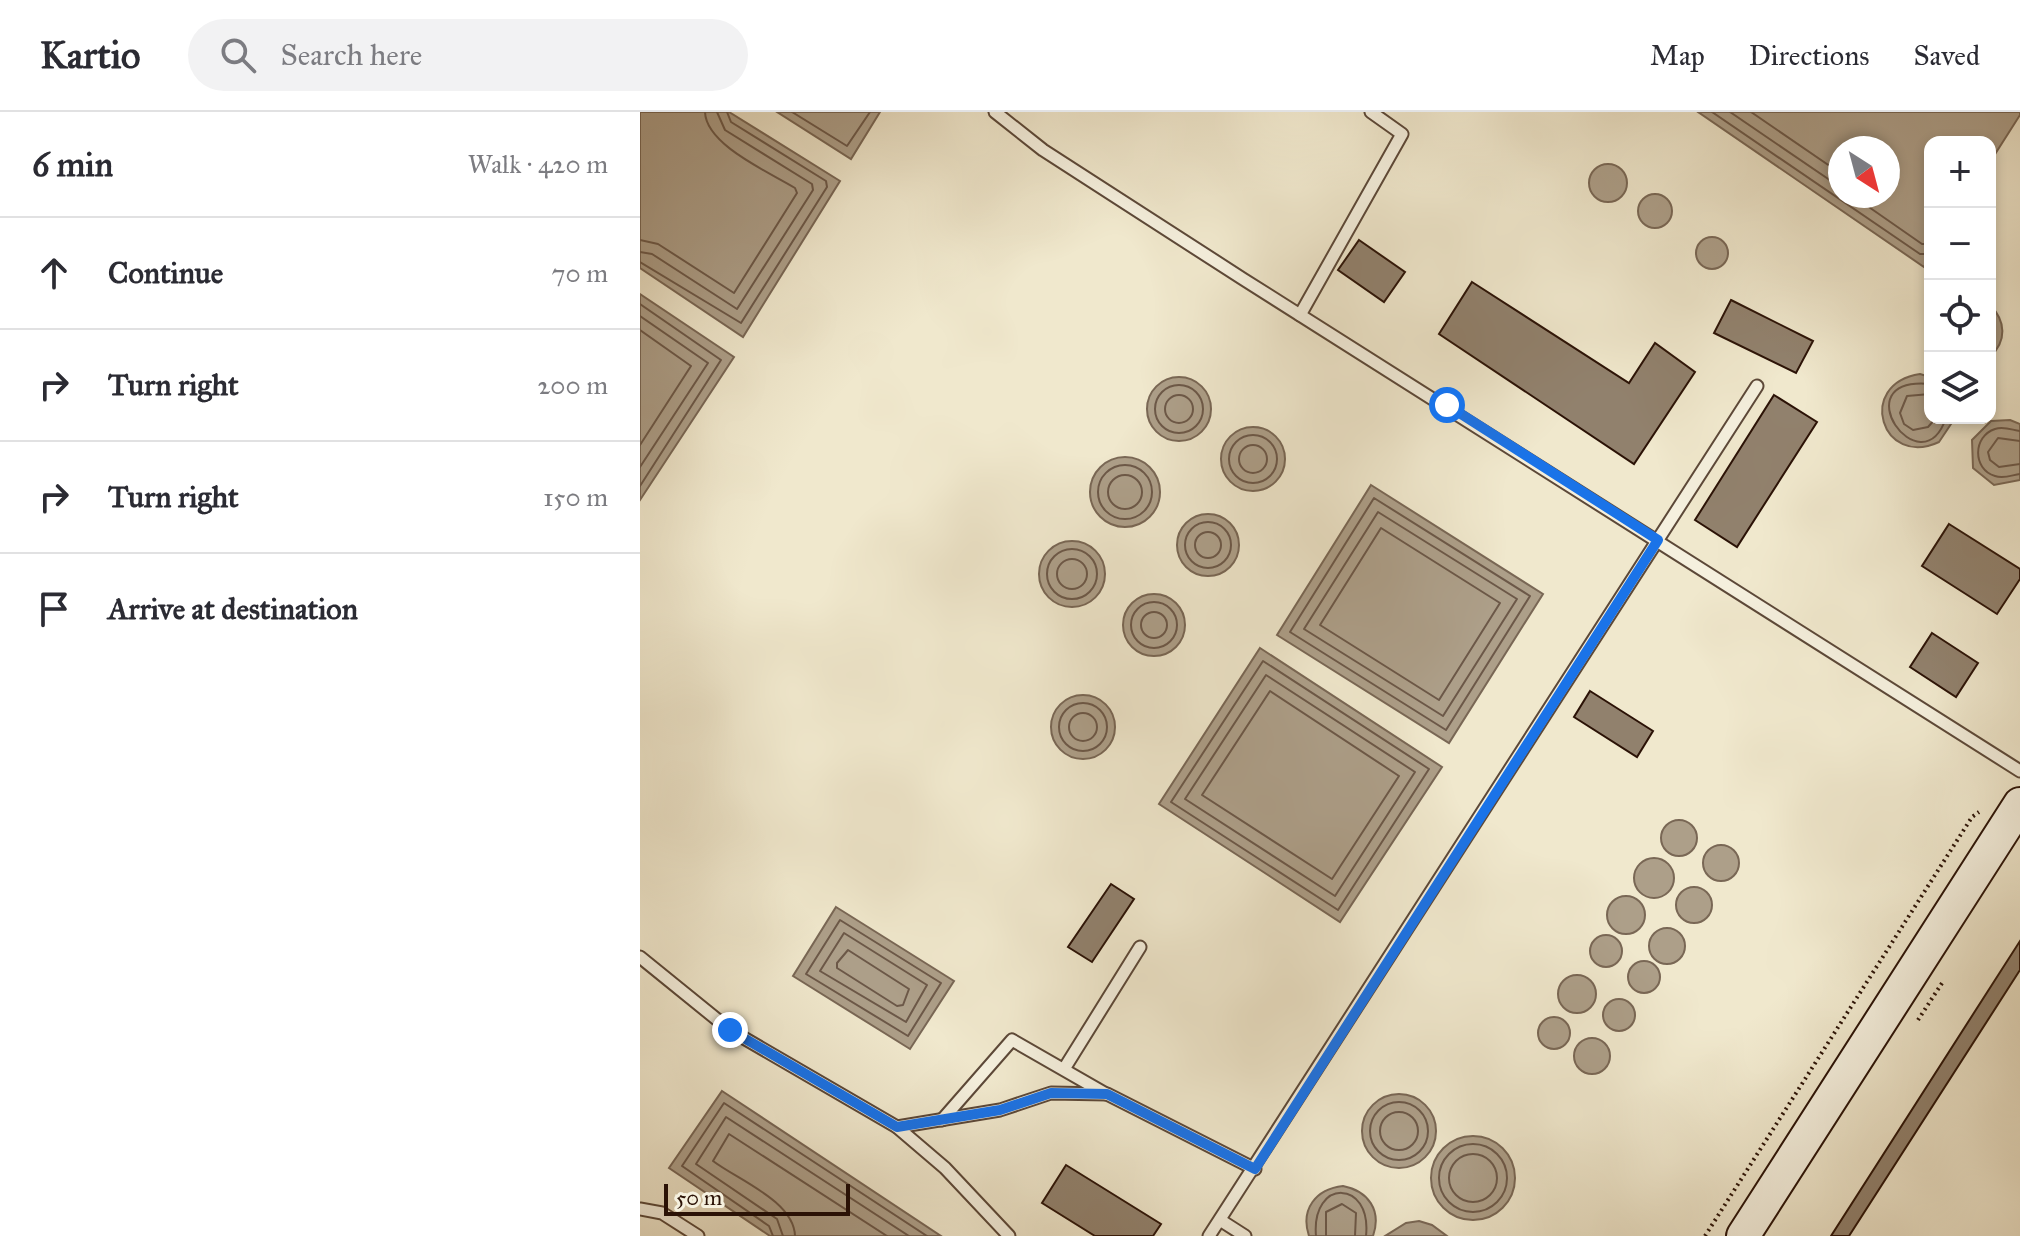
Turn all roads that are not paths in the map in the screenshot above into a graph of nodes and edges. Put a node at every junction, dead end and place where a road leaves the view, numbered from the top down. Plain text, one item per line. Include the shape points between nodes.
1 (995, 112) edge
2 (1371, 112) edge
3 (1300, 315) junction
4 (1757, 386) dead end
5 (1658, 540) junction
6 (2020, 771) edge
7 (2020, 804) edge
8 (1140, 947) dead end
9 (640, 957) edge
10 (1064, 1069) junction
11 (1107, 1094) junction
12 (942, 1120) junction
13 (897, 1127) junction
14 (1255, 1169) junction
15 (640, 1209) edge
16 (1220, 1220) junction
17 (698, 1236) edge
18 (1009, 1236) edge
19 (1209, 1236) edge
20 (1245, 1236) edge
21 (1743, 1236) edge

1 - 3 lane via 1043,150
2 - 3 lane via 1402,134
3 - 5 lane
4 - 5 lane
5 - 6 lane
5 - 14 lane
7 - 21 main road
8 - 10 lane
9 - 13 lane via 730,1030
10 - 11 lane
10 - 12 lane via 1012,1040
11 - 12 lane via 1051,1093 1000,1110
11 - 14 lane
12 - 13 lane
13 - 18 lane via 945,1168
14 - 16 lane
15 - 17 lane via 662,1213
16 - 19 lane
16 - 20 lane

